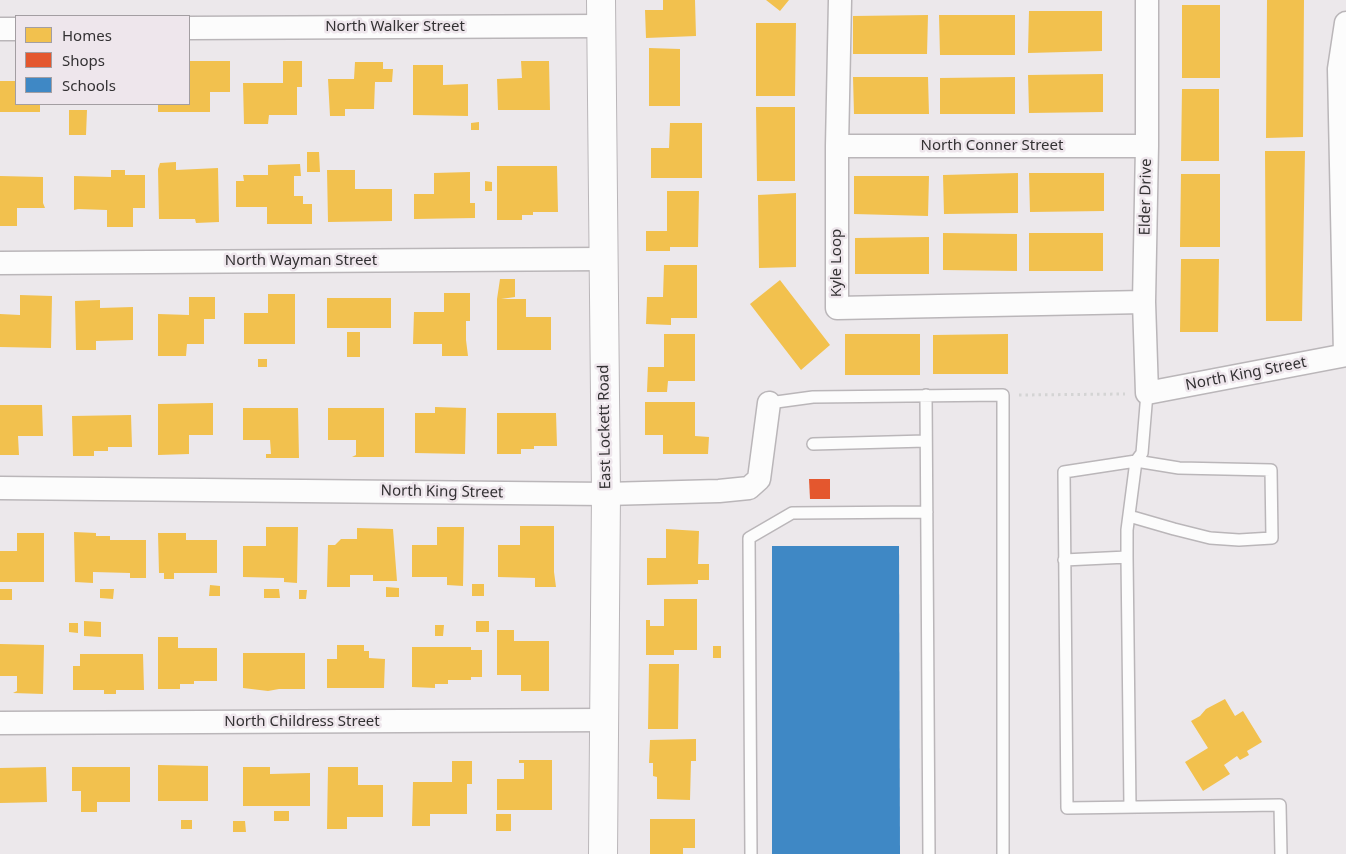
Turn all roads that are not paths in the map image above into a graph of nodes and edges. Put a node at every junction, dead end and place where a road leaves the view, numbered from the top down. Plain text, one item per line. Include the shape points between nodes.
1 (840, 0) edge
2 (1147, 0) edge
3 (601, 13) edge
4 (1346, 23) edge
5 (190, 28) edge
6 (15, 29) edge
7 (0, 30) edge
8 (837, 146) junction
9 (1147, 146) junction
10 (603, 259) junction
11 (0, 263) edge
12 (1144, 302) junction
13 (1346, 357) edge
14 (1147, 394) junction
15 (926, 396) junction
16 (769, 403) joint
17 (926, 441) junction
18 (813, 444) dead end
19 (1136, 461) junction
20 (0, 488) edge
21 (606, 494) junction
22 (927, 512) junction
23 (1129, 516) junction
24 (1126, 557) junction
25 (1064, 560) junction
26 (605, 720) junction
27 (0, 724) edge
28 (1130, 807) junction
29 (603, 854) edge
30 (751, 854) edge
31 (929, 854) edge
32 (1003, 854) edge
33 (1282, 854) edge

1 - 8 street, Kyle Loop
2 - 9 street, Elder Drive
3 - 5 street, North Walker Street
3 - 10 street, East Lockett Road
4 - 13 street via 1339,68
6 - 7 street
8 - 9 street, North Conner Street
8 - 12 street, Kyle Loop via 837,308
9 - 12 street, Elder Drive
10 - 11 street, North Wayman Street
10 - 21 street, East Lockett Road
12 - 14 street, Elder Drive
13 - 14 street, North King Street
14 - 19 lane via 1142,453
15 - 16 lane, North King Street via 813,397
15 - 17 lane
15 - 32 lane, North King Street via 1003,395
16 - 21 street, North King Street via 759,479 749,488
17 - 18 lane
17 - 22 lane
19 - 23 lane
19 - 23 lane via 1179,468 1271,470 1272,538 1210,538
19 - 25 lane via 1064,472
20 - 21 street, North King Street
21 - 26 street, East Lockett Road
22 - 30 lane via 792,513 749,538
22 - 31 lane
23 - 24 lane
24 - 25 lane
24 - 28 lane
25 - 28 lane via 1067,808
26 - 27 street, North Childress Street
26 - 29 street, East Lockett Road
28 - 33 lane via 1280,806

